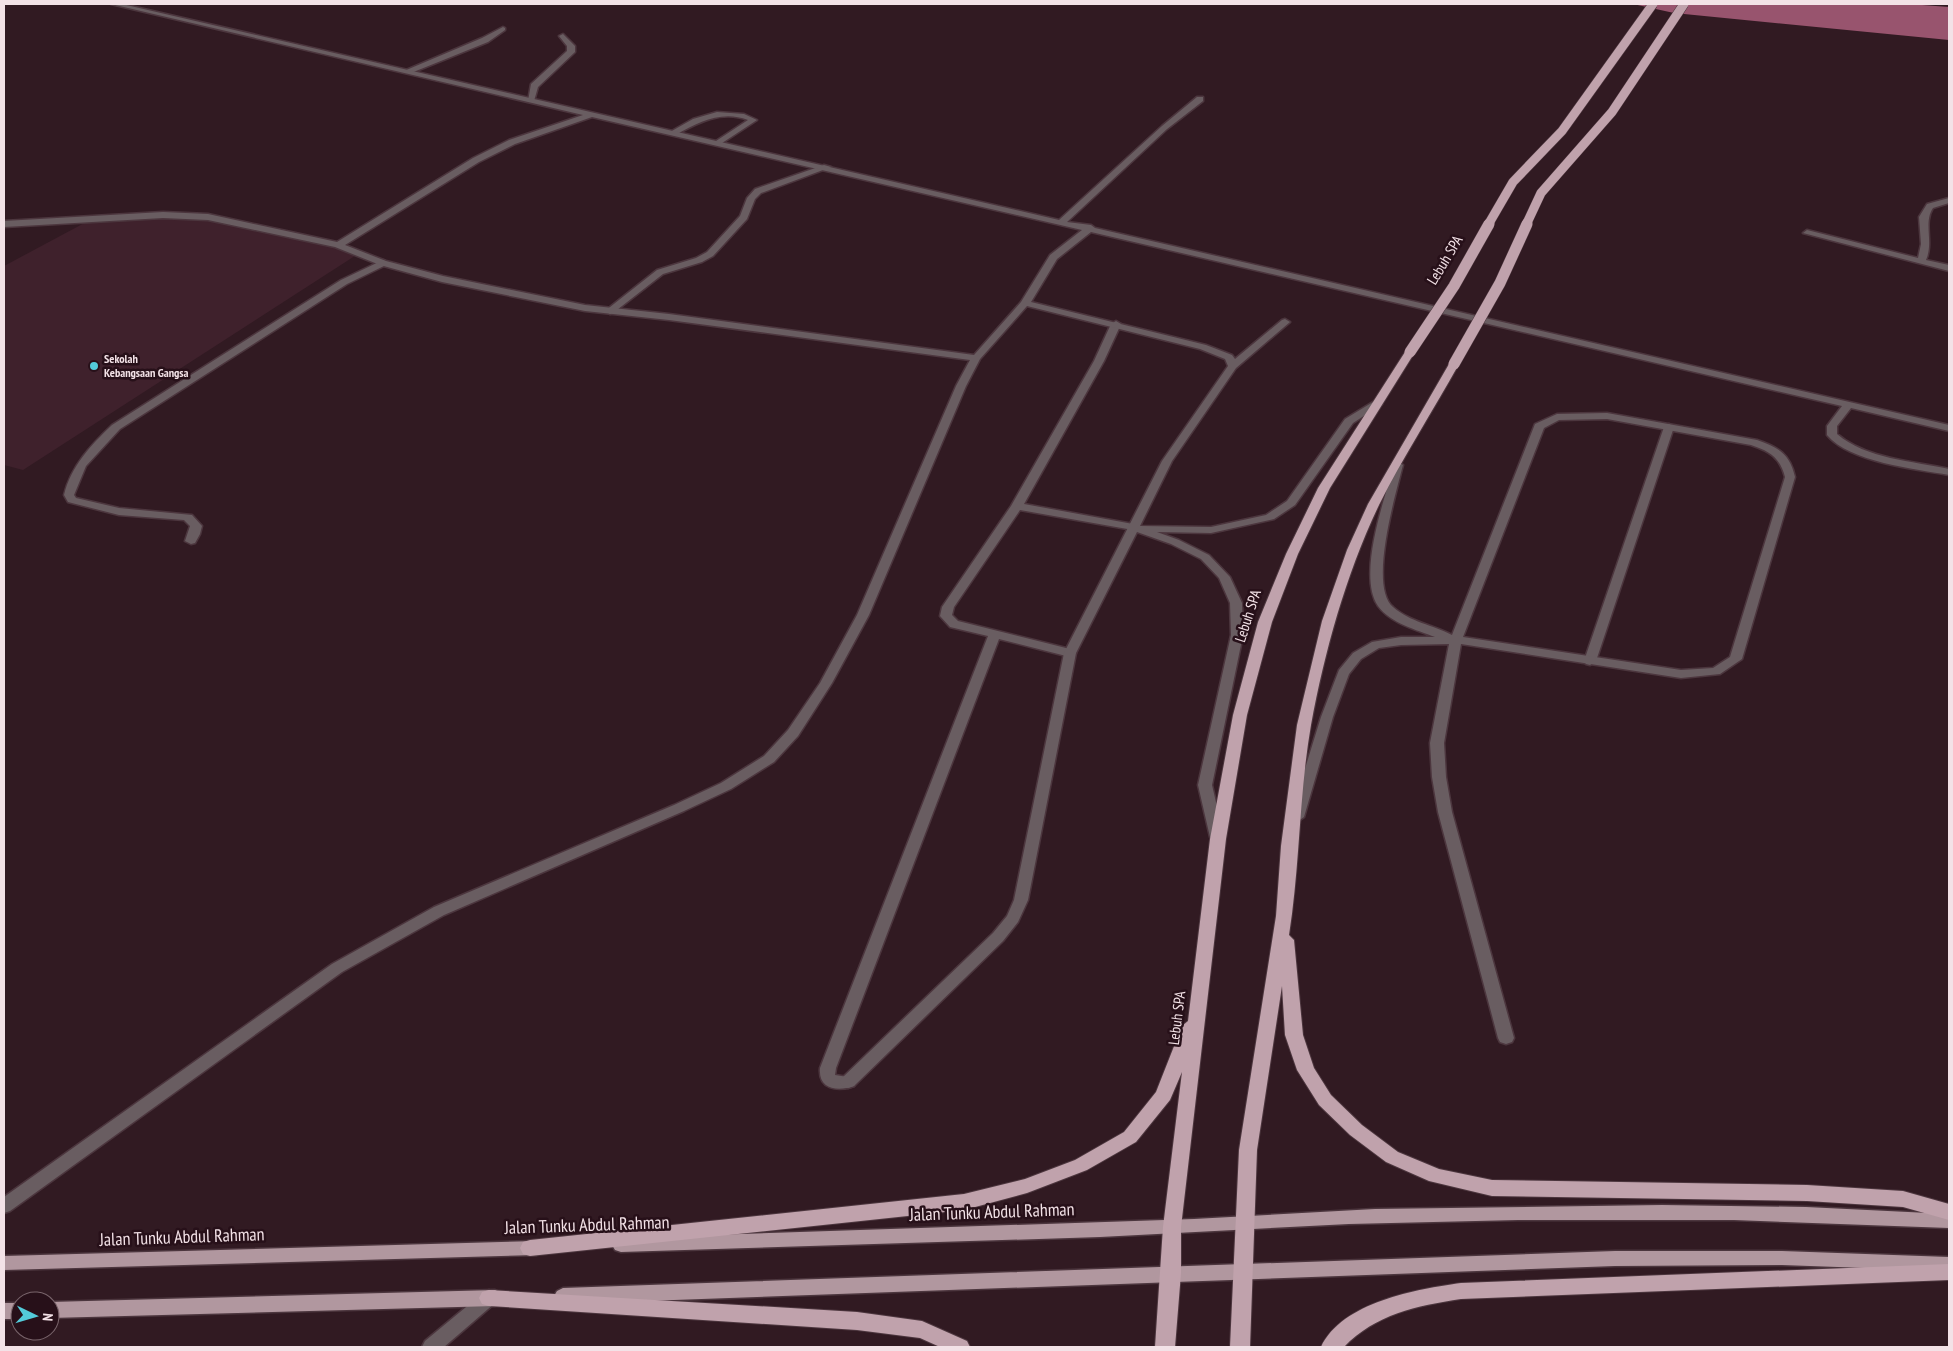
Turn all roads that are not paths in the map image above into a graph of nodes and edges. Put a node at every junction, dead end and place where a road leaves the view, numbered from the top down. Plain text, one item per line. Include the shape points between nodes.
1 (114, 4) edge
2 (1653, 4) edge
3 (1684, 4) edge
4 (503, 29) dead end
5 (563, 36) dead end
6 (408, 71) junction
7 (531, 99) junction
8 (1200, 99) dead end
9 (592, 114) junction
10 (674, 132) junction
11 (719, 142) junction
12 (827, 167) junction
13 (1949, 200) edge
14 (1062, 221) junction
15 (4, 224) edge
16 (1091, 228) junction
17 (1807, 233) dead end
18 (338, 245) junction
19 (1921, 261) junction
20 (383, 262) junction
21 (1949, 268) edge
22 (1025, 303) junction
23 (610, 311) junction
24 (1286, 322) dead end
25 (1116, 324) junction
26 (976, 358) junction
27 (1233, 366) junction
28 (1376, 404) junction
29 (1849, 404) junction
30 (1669, 427) junction
31 (1949, 428) edge
32 (1398, 465) junction
33 (1949, 472) edge
34 (1017, 506) junction
35 (1133, 527) junction
36 (190, 542) dead end
37 (994, 636) junction
38 (1456, 640) junction
39 (1070, 653) junction
40 (1590, 661) junction
41 (1218, 839) junction
42 (1289, 846) junction
43 (1284, 916) junction
44 (1198, 1008) junction
45 (1506, 1038) dead end
46 (4, 1206) edge
47 (1949, 1212) edge
48 (1949, 1221) edge
49 (1245, 1223) junction
50 (1172, 1227) junction
51 (530, 1248) junction
52 (4, 1263) edge
53 (1949, 1264) edge
54 (1244, 1271) junction
55 (1949, 1272) edge
56 (1171, 1273) junction
57 (490, 1298) junction
58 (60, 1310) edge
59 (431, 1347) edge
60 (960, 1347) edge
61 (1165, 1347) edge
62 (1240, 1347) edge
63 (1331, 1347) edge

1 - 6 street
2 - 28 highway, Lebuh SPA, bridge via 1562,131 1513,182 1454,286
3 - 32 highway, bridge via 1612,112 1541,193 1500,283
4 - 6 street via 485,40
5 - 7 street via 571,46 571,52 534,86
6 - 7 street
7 - 9 street
8 - 14 street via 1174,118
9 - 10 street
9 - 18 street via 512,142 476,160
10 - 11 street
10 - 11 street via 708,114 748,116 753,120
11 - 12 street
12 - 14 street
12 - 23 street via 758,191 751,198 744,217 710,254 660,272
13 - 19 street via 1930,206 1923,217 1927,241
14 - 16 street
15 - 18 street via 163,215 208,217
16 - 22 street via 1053,257
16 - 29 street
17 - 19 street
18 - 20 street
19 - 21 street
20 - 23 street via 442,279
20 - 36 street via 344,282 116,427 78,469 70,488 72,500 138,514 184,517 196,525
22 - 25 street
22 - 26 street
23 - 26 street
24 - 27 street
25 - 27 street via 1218,352 1229,357
25 - 34 street via 1099,361
26 - 46 street via 863,615 826,683 793,734 769,759 726,786 679,808 439,911 337,968
27 - 35 street via 1167,462
28 - 35 street via 1349,421 1291,503 1270,517 1211,530
28 - 41 highway, Lebuh SPA via 1324,488 1292,554 1265,622 1240,715
29 - 31 street
29 - 33 street via 1832,426 1832,435 1837,442 1854,450
30 - 38 street via 1580,415 1557,417 1539,426
30 - 40 street
30 - 40 street via 1753,442 1776,450 1788,462 1790,477 1736,659 1716,671 1681,674
32 - 38 street via 1380,542 1376,580 1383,603 1401,617
32 - 42 highway via 1374,504 1353,550 1328,621 1304,725
34 - 35 street
34 - 37 street via 948,607 946,616 954,624
35 - 39 street
35 - 41 street via 1205,557 1224,577 1236,603 1237,635 1205,786
37 - 39 street
37 - 39 street via 828,1068 827,1078 834,1082 848,1082 998,937 1013,918 1021,900
38 - 40 street
38 - 42 street via 1376,645 1357,656 1343,672
38 - 45 street via 1437,742 1439,777 1445,812
41 - 44 highway, Lebuh SPA
42 - 43 highway
43 - 47 highway via 1294,1035 1306,1070 1325,1100 1356,1130 1392,1157 1436,1176 1492,1188 1807,1193 1903,1199
43 - 49 highway via 1248,1150
44 - 50 highway, Lebuh SPA
44 - 51 highway via 1164,1094 1130,1137 1081,1165 1027,1186 964,1202
48 - 49 main road, Jalan Tunku Abdul Rahman via 1843,1214 1658,1212 1391,1216
49 - 50 main road, Jalan Tunku Abdul Rahman
49 - 54 highway
50 - 51 main road, Jalan Tunku Abdul Rahman
50 - 56 highway, Lebuh SPA
51 - 52 main road, Jalan Tunku Abdul Rahman
53 - 54 main road via 1878,1260 1560,1258
54 - 56 main road
54 - 62 highway
55 - 63 highway via 1461,1291 1392,1303 1365,1317
56 - 57 main road via 777,1290
56 - 61 highway, Lebuh SPA
57 - 58 main road
57 - 59 street
57 - 60 highway via 857,1321 922,1330

